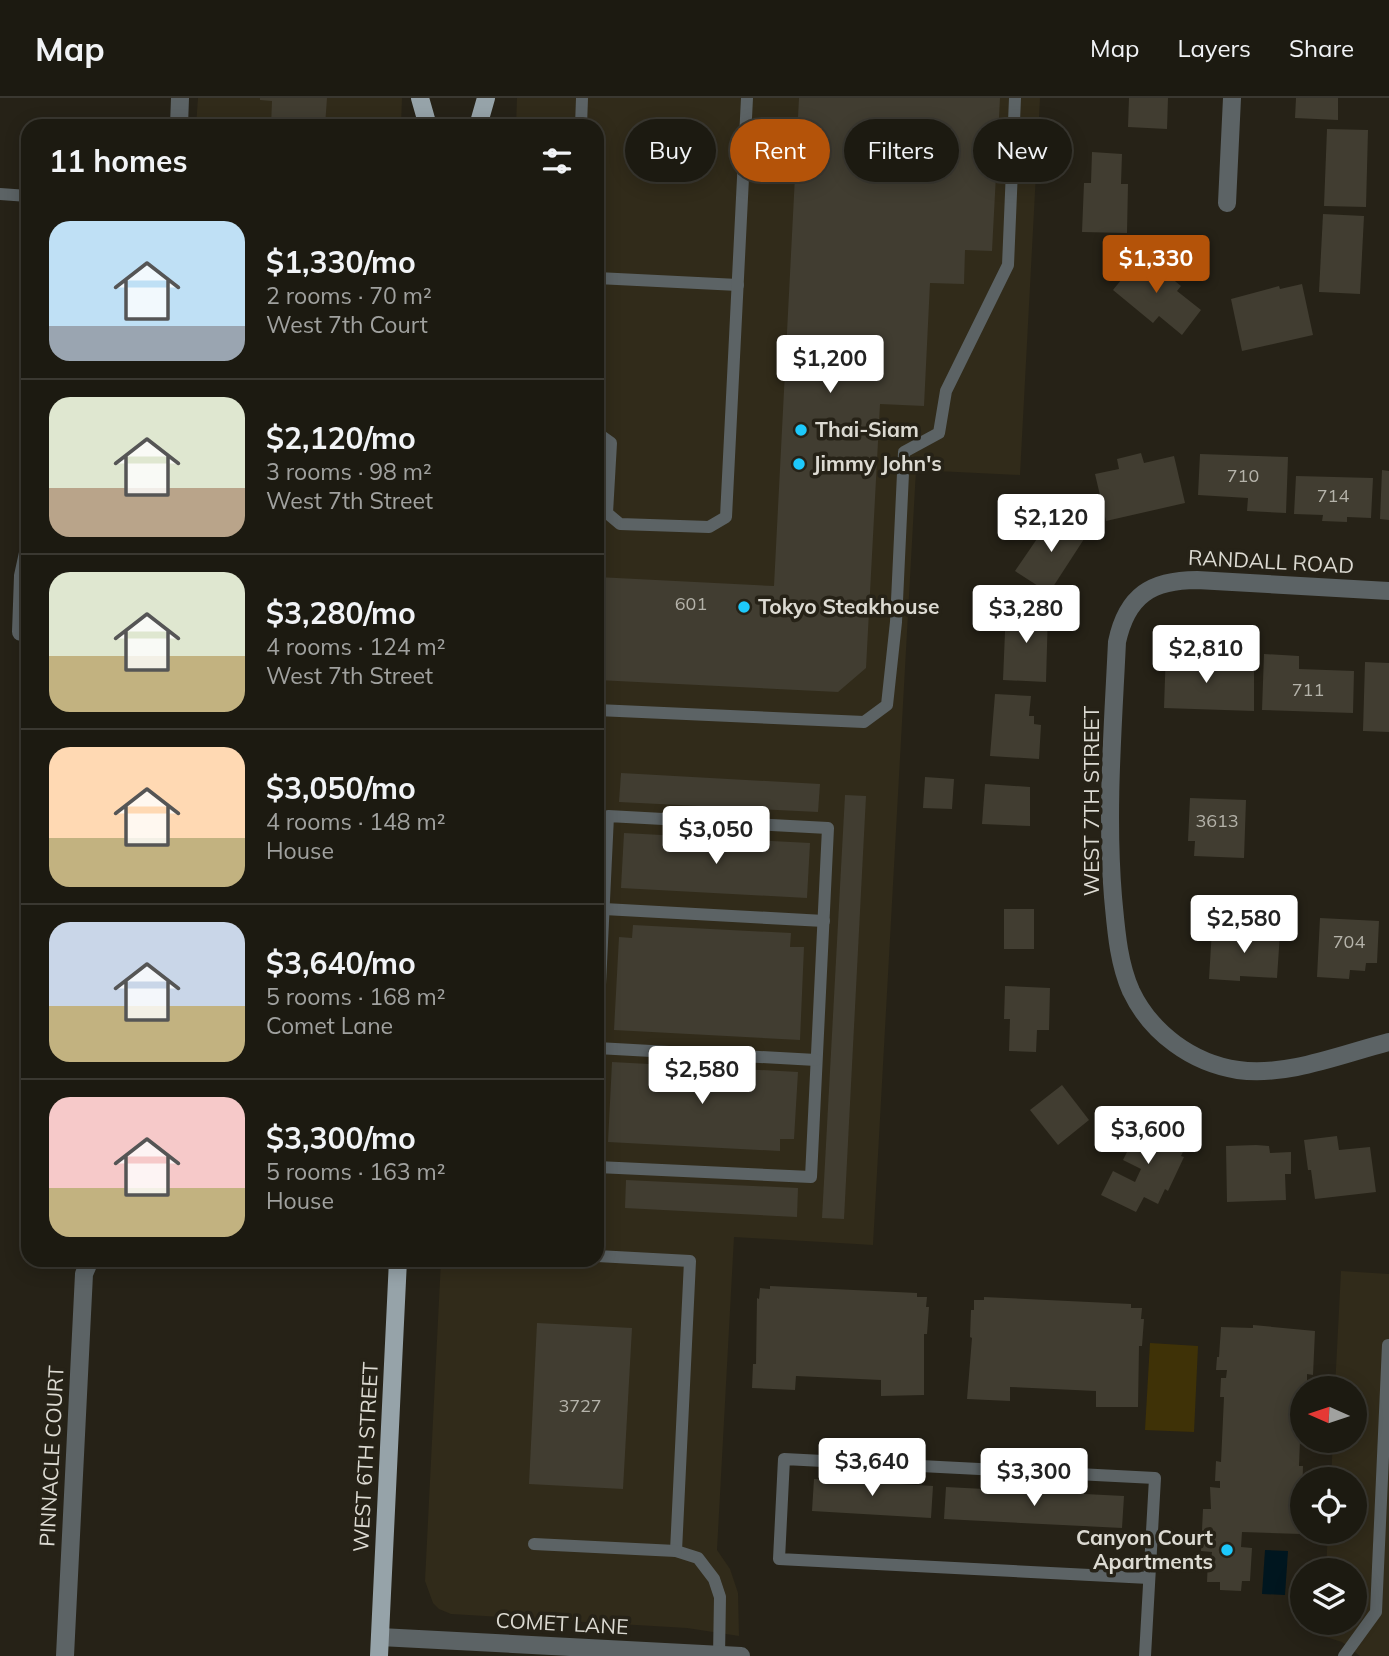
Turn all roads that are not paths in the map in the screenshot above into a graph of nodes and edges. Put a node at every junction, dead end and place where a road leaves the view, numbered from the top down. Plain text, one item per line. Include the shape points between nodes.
1 (180, 98) edge
2 (420, 98) edge
3 (486, 98) edge
4 (582, 98) edge
5 (747, 98) edge
6 (1015, 98) edge
7 (1232, 98) edge
8 (179, 119) edge
9 (426, 119) edge
10 (480, 119) edge
11 (581, 119) edge
12 (0, 194) edge
13 (21, 196) edge
14 (1227, 203) dead end
15 (604, 278) edge
16 (738, 285) junction
17 (604, 438) edge
18 (1152, 587) joint
19 (1389, 591) edge
20 (604, 710) edge
21 (604, 909) joint
22 (824, 921) junction
23 (1389, 1042) edge
24 (604, 1048) edge
25 (816, 1059) junction
26 (604, 1167) edge
27 (604, 1256) edge
28 (87, 1267) edge
29 (398, 1267) edge
30 (1388, 1345) edge
31 (1388, 1365) edge
32 (1384, 1539) edge
33 (534, 1544) dead end
34 (676, 1551) junction
35 (1149, 1578) junction
36 (1382, 1612) edge
37 (380, 1637) junction
38 (719, 1655) edge
39 (65, 1656) edge
40 (379, 1656) edge
41 (741, 1656) edge
42 (1145, 1656) edge
43 (1345, 1656) edge

1 - 8 street
2 - 9 main road
3 - 10 main road
4 - 11 lane
5 - 16 lane
6 - 20 lane via 1008,265 946,391 939,433 904,453 887,705 864,722
7 - 14 street
12 - 13 lane
15 - 16 lane
16 - 17 lane via 726,517 709,527 620,524 607,513 611,443
18 - 19 street, RANDALL ROAD via 1166,581 1197,580
18 - 23 street, WEST 7TH STREET via 1132,605 1118,642 1110,830 1116,929 1131,990 1166,1036 1193,1055 1239,1070 1301,1065
21 - 22 lane
21 - 22 lane via 608,816 828,828
22 - 25 lane
24 - 25 lane
25 - 26 lane via 811,1177
27 - 34 lane via 690,1261
28 - 39 street, PINNACLE COURT
29 - 37 main road, WEST 6TH STREET
30 - 31 lane
31 - 32 lane
32 - 36 lane
33 - 34 lane
34 - 38 lane via 698,1558 714,1579 720,1597
35 - 35 lane via 1155,1478 784,1459 779,1559
35 - 42 lane
36 - 43 lane
37 - 38 street, COMET LANE
37 - 40 main road, WEST 6TH STREET
38 - 41 street, COMET LANE

